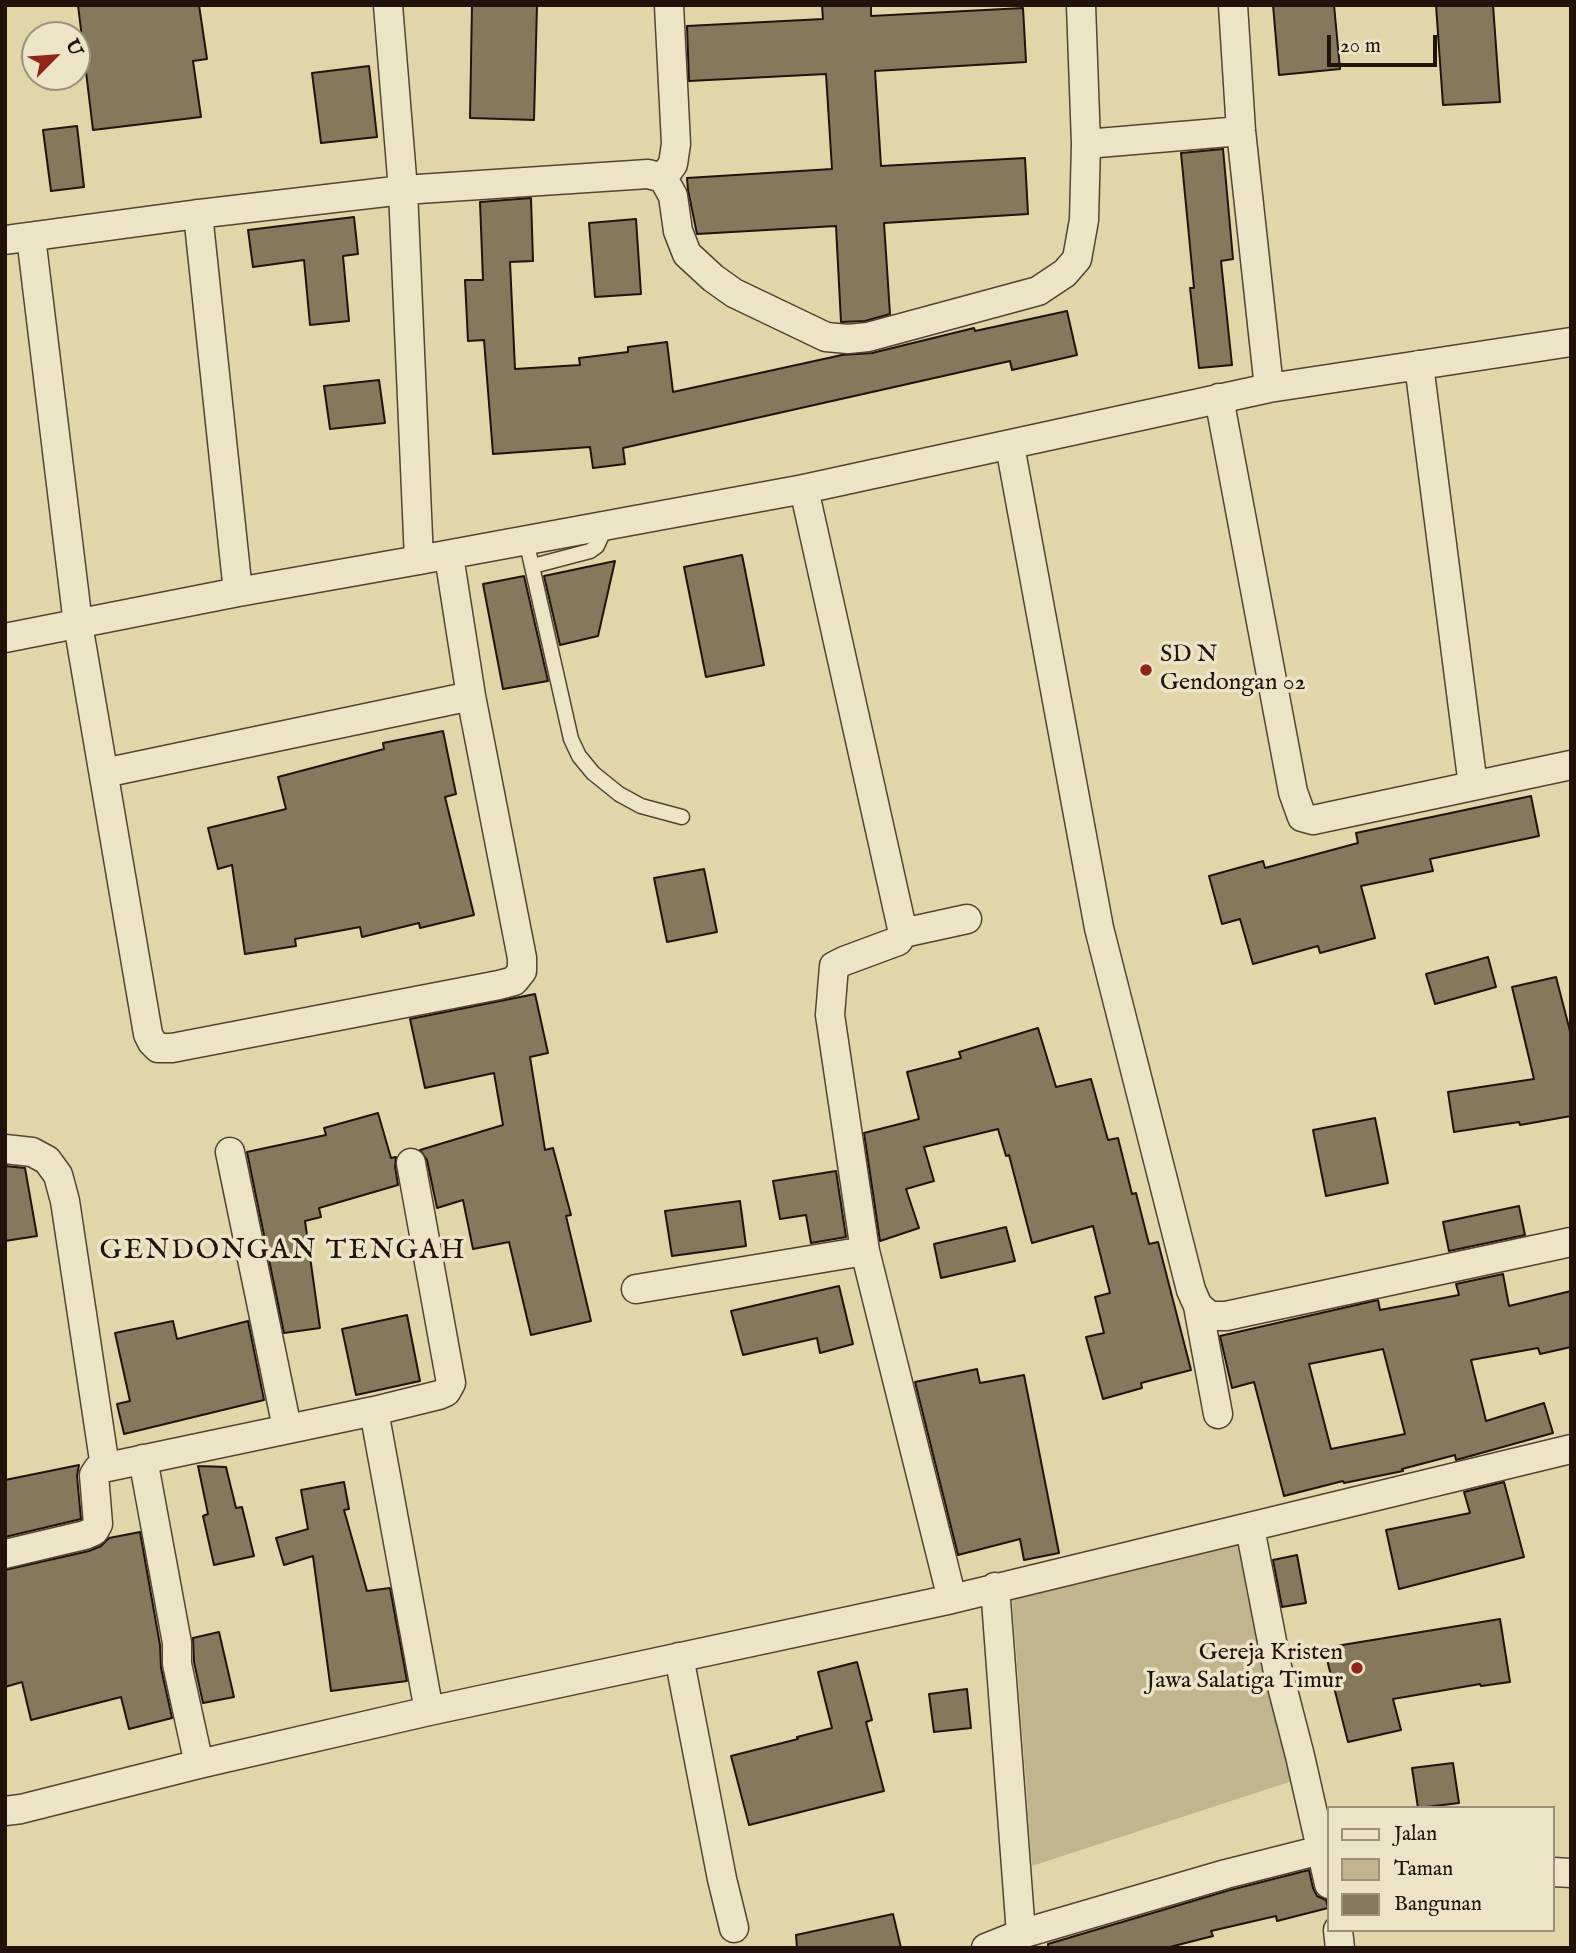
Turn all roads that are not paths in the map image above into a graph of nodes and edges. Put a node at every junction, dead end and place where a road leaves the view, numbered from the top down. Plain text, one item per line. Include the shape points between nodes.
1 (388, 5) edge
2 (669, 5) edge
3 (1081, 5) edge
4 (1233, 5) edge
5 (1241, 131) junction
6 (1086, 144) junction
7 (663, 178) junction
8 (403, 190) junction
9 (198, 214) junction
10 (18, 239) edge
11 (1571, 342) edge
12 (1419, 365) junction
13 (1269, 388) junction
14 (1219, 398) junction
15 (1010, 446) junction
16 (804, 489) junction
17 (530, 553) junction
18 (449, 556) junction
19 (419, 560) junction
20 (238, 592) junction
21 (78, 624) junction
22 (5, 638) edge
23 (471, 696) junction
24 (1571, 765) edge
25 (104, 773) junction
26 (1473, 786) junction
27 (682, 817) dead end
28 (967, 919) dead end
29 (904, 933) junction
30 (5, 1149) edge
31 (230, 1152) dead end
32 (411, 1163) dead end
33 (1571, 1242) edge
34 (865, 1251) junction
35 (636, 1289) dead end
36 (1198, 1306) junction
37 (374, 1411) junction
38 (1218, 1414) dead end
39 (287, 1428) junction
40 (1571, 1449) edge
41 (143, 1460) junction
42 (105, 1467) junction
43 (1250, 1528) junction
44 (5, 1554) edge
45 (995, 1587) junction
46 (952, 1599) junction
47 (679, 1657) junction
48 (429, 1711) junction
49 (199, 1764) junction
50 (5, 1811) edge
51 (1321, 1850) junction
52 (1328, 1880) edge
53 (734, 1928) dead end
54 (1004, 1942) edge

1 - 8 street
2 - 7 street via 676,144 673,164
3 - 6 street
4 - 5 street
5 - 6 street
5 - 13 street
6 - 7 street via 1081,240 1077,259 1066,273 1038,291 926,323 848,339 826,337 734,293 713,278 687,254 673,196
7 - 8 street via 648,174
8 - 9 street
8 - 19 street
9 - 10 street
9 - 20 street
10 - 21 street
11 - 12 street
12 - 13 street
12 - 26 street
13 - 14 street
14 - 15 street
14 - 26 street via 1293,792 1303,817 1313,820
15 - 16 street
15 - 36 street via 1099,928
16 - 17 street via 601,525
16 - 29 street
17 - 18 street
17 - 27 lane via 571,739 579,757 619,794 641,806
18 - 19 street
18 - 23 street
19 - 20 street
20 - 21 street
21 - 22 street
21 - 25 street
23 - 25 street
23 - 25 street via 522,958 522,971 514,981 499,985 158,1048 148,1034
24 - 26 street
28 - 29 street
29 - 34 street via 898,941 834,967 830,1015
30 - 42 street via 32,1152 47,1160 58,1175
31 - 39 street
32 - 37 street via 451,1383 439,1395
33 - 36 street via 1226,1316 1210,1315
34 - 35 street
34 - 46 street
36 - 38 street
37 - 39 street
37 - 48 street
39 - 41 street
40 - 43 street
41 - 42 street
41 - 49 street via 177,1664
42 - 44 street via 94,1475 98,1524 94,1531
43 - 45 street
43 - 51 street via 1277,1667
45 - 46 street
45 - 54 street
46 - 47 street
47 - 48 street
47 - 53 street
48 - 49 street
49 - 50 street
51 - 52 street
51 - 54 street

